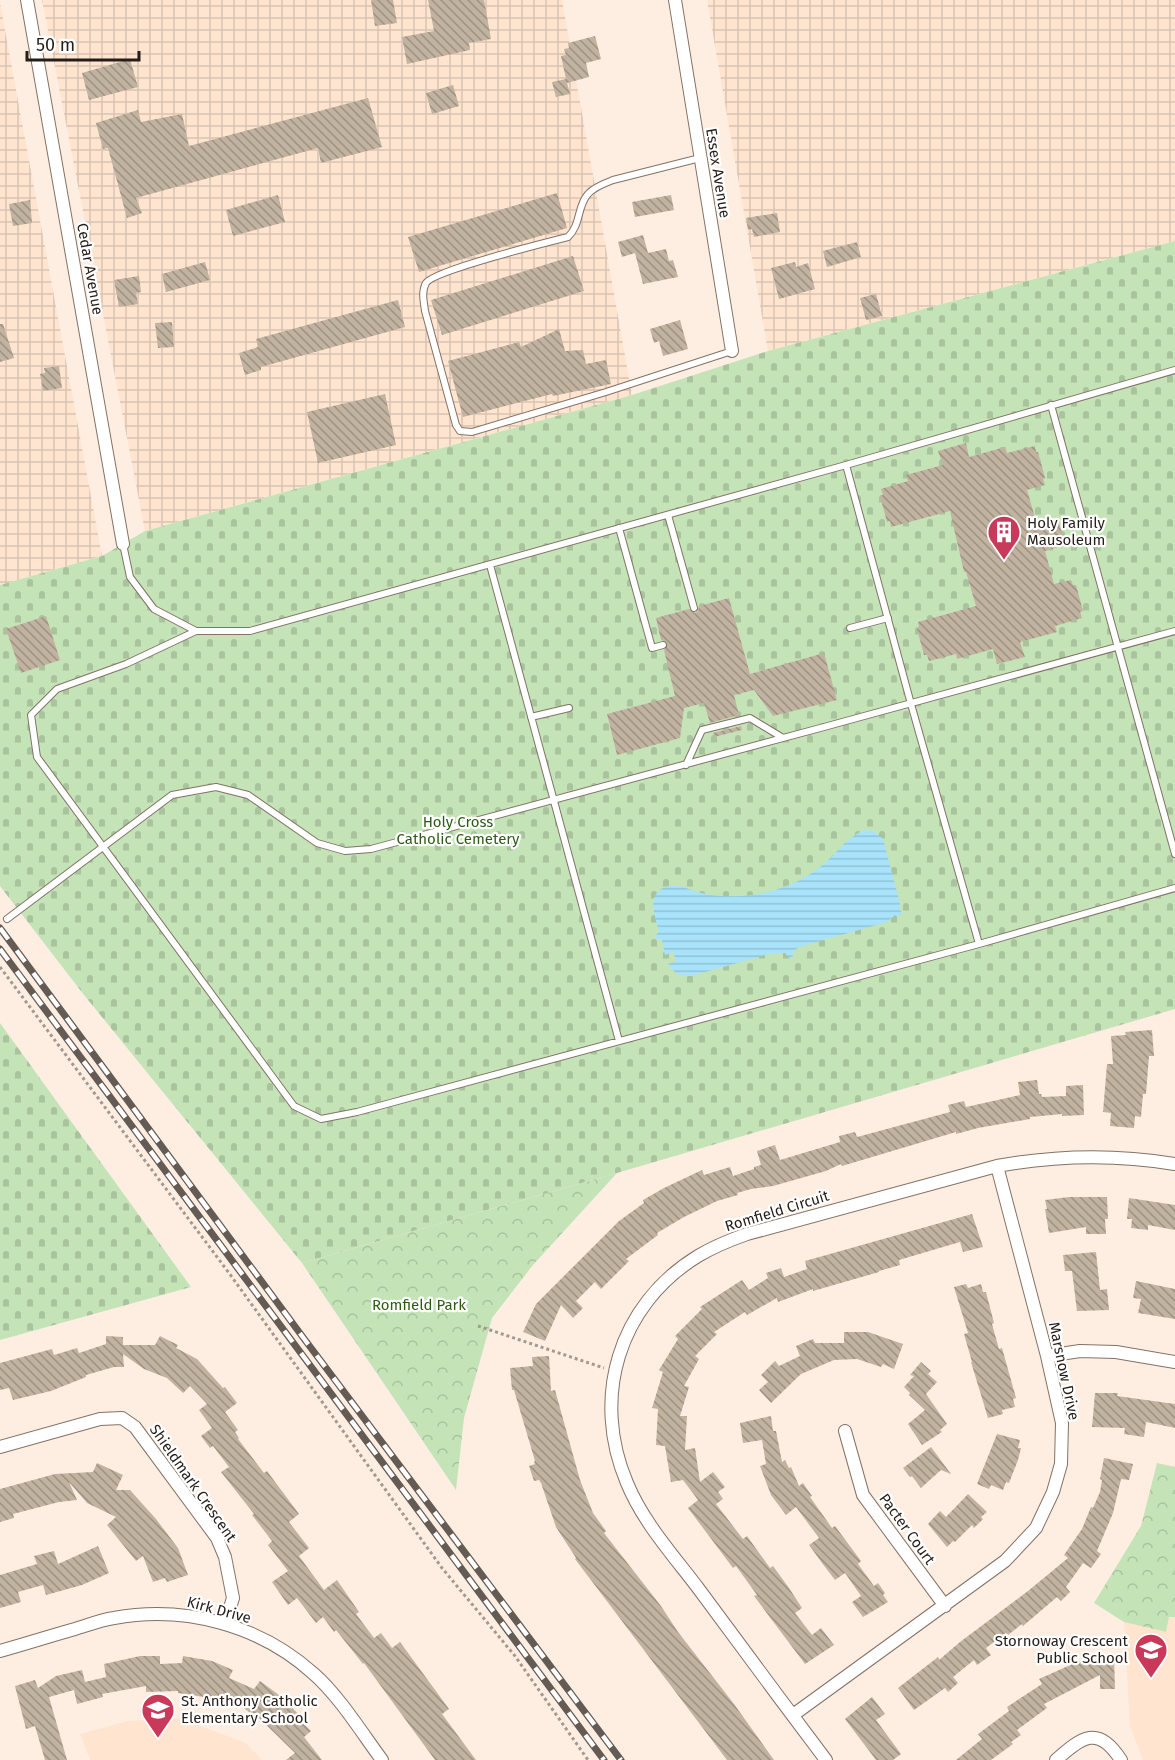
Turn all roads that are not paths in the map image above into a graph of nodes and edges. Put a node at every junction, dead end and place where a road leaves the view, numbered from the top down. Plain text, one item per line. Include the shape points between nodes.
1 (27, 0) edge
2 (675, 0) edge
3 (701, 158) junction
4 (732, 351) joint
5 (1175, 370) edge
6 (1051, 405) junction
7 (846, 465) junction
8 (668, 514) junction
9 (619, 528) junction
10 (123, 544) joint
11 (490, 565) junction
12 (694, 608) dead end
13 (888, 618) junction
14 (850, 628) dead end
15 (196, 631) junction
16 (1175, 631) edge
17 (663, 645) dead end
18 (1118, 648) junction
19 (911, 704) junction
20 (569, 708) dead end
21 (531, 717) junction
22 (783, 738) junction
23 (686, 765) junction
24 (554, 800) junction
25 (104, 847) junction
26 (1175, 854) edge
27 (1175, 888) edge
28 (8, 919) dead end
29 (979, 944) junction
30 (619, 1041) junction
31 (1174, 1160) edge
32 (997, 1166) junction
33 (1047, 1356) junction
34 (1175, 1362) edge
35 (845, 1431) dead end
36 (0, 1448) edge
37 (945, 1606) junction
38 (225, 1624) junction
39 (0, 1651) edge
40 (793, 1715) junction
41 (382, 1760) edge
42 (826, 1760) edge
43 (1056, 1760) edge
44 (1121, 1760) edge

1 - 10 street, Cedar Avenue
2 - 3 street, Essex Avenue
3 - 4 street, Essex Avenue
3 - 4 lane via 602,184 588,194 575,231 568,237 431,278 423,293 425,311 460,431 472,432
5 - 6 lane
6 - 7 lane
6 - 18 lane
7 - 8 lane
7 - 13 lane
8 - 9 lane
8 - 12 lane
9 - 11 lane
9 - 17 lane via 652,648
10 - 15 lane via 130,577 154,609
11 - 15 lane via 250,631
11 - 21 lane
13 - 14 lane
13 - 19 lane
15 - 25 lane via 126,664 57,689 31,715 37,758
16 - 18 lane
18 - 19 lane
18 - 26 lane
19 - 22 lane
19 - 29 lane
20 - 21 lane
21 - 24 lane
22 - 23 lane
22 - 23 lane via 750,718 702,730
23 - 24 lane
24 - 25 lane via 371,849 345,851 317,843 248,795 216,787 172,795
24 - 30 lane
25 - 28 lane
25 - 30 lane via 294,1106 321,1119
27 - 29 lane
29 - 30 lane
31 - 32 street, Romfield Circuit via 1088,1156
32 - 33 street, Marsnow Drive
32 - 40 street, Romfield Circuit via 720,1244 678,1270 645,1306 627,1335 613,1372 611,1409 615,1444 638,1506
33 - 34 street via 1099,1351
33 - 37 street, Marsnow Drive via 1062,1423 1060,1464 1053,1492 1036,1528 1024,1541 1005,1561
35 - 37 street, Pacter Court via 863,1495
36 - 38 street, Shieldmark Crescent via 100,1419 122,1418 135,1427 221,1548 233,1598
37 - 40 street, Marsnow Drive
38 - 39 street, Kirk Drive via 200,1617 150,1613 113,1618
38 - 41 street, Kirk Drive via 270,1642 316,1675
40 - 42 street, Romfield Circuit
43 - 44 street via 1081,1739 1095,1737 1108,1743

